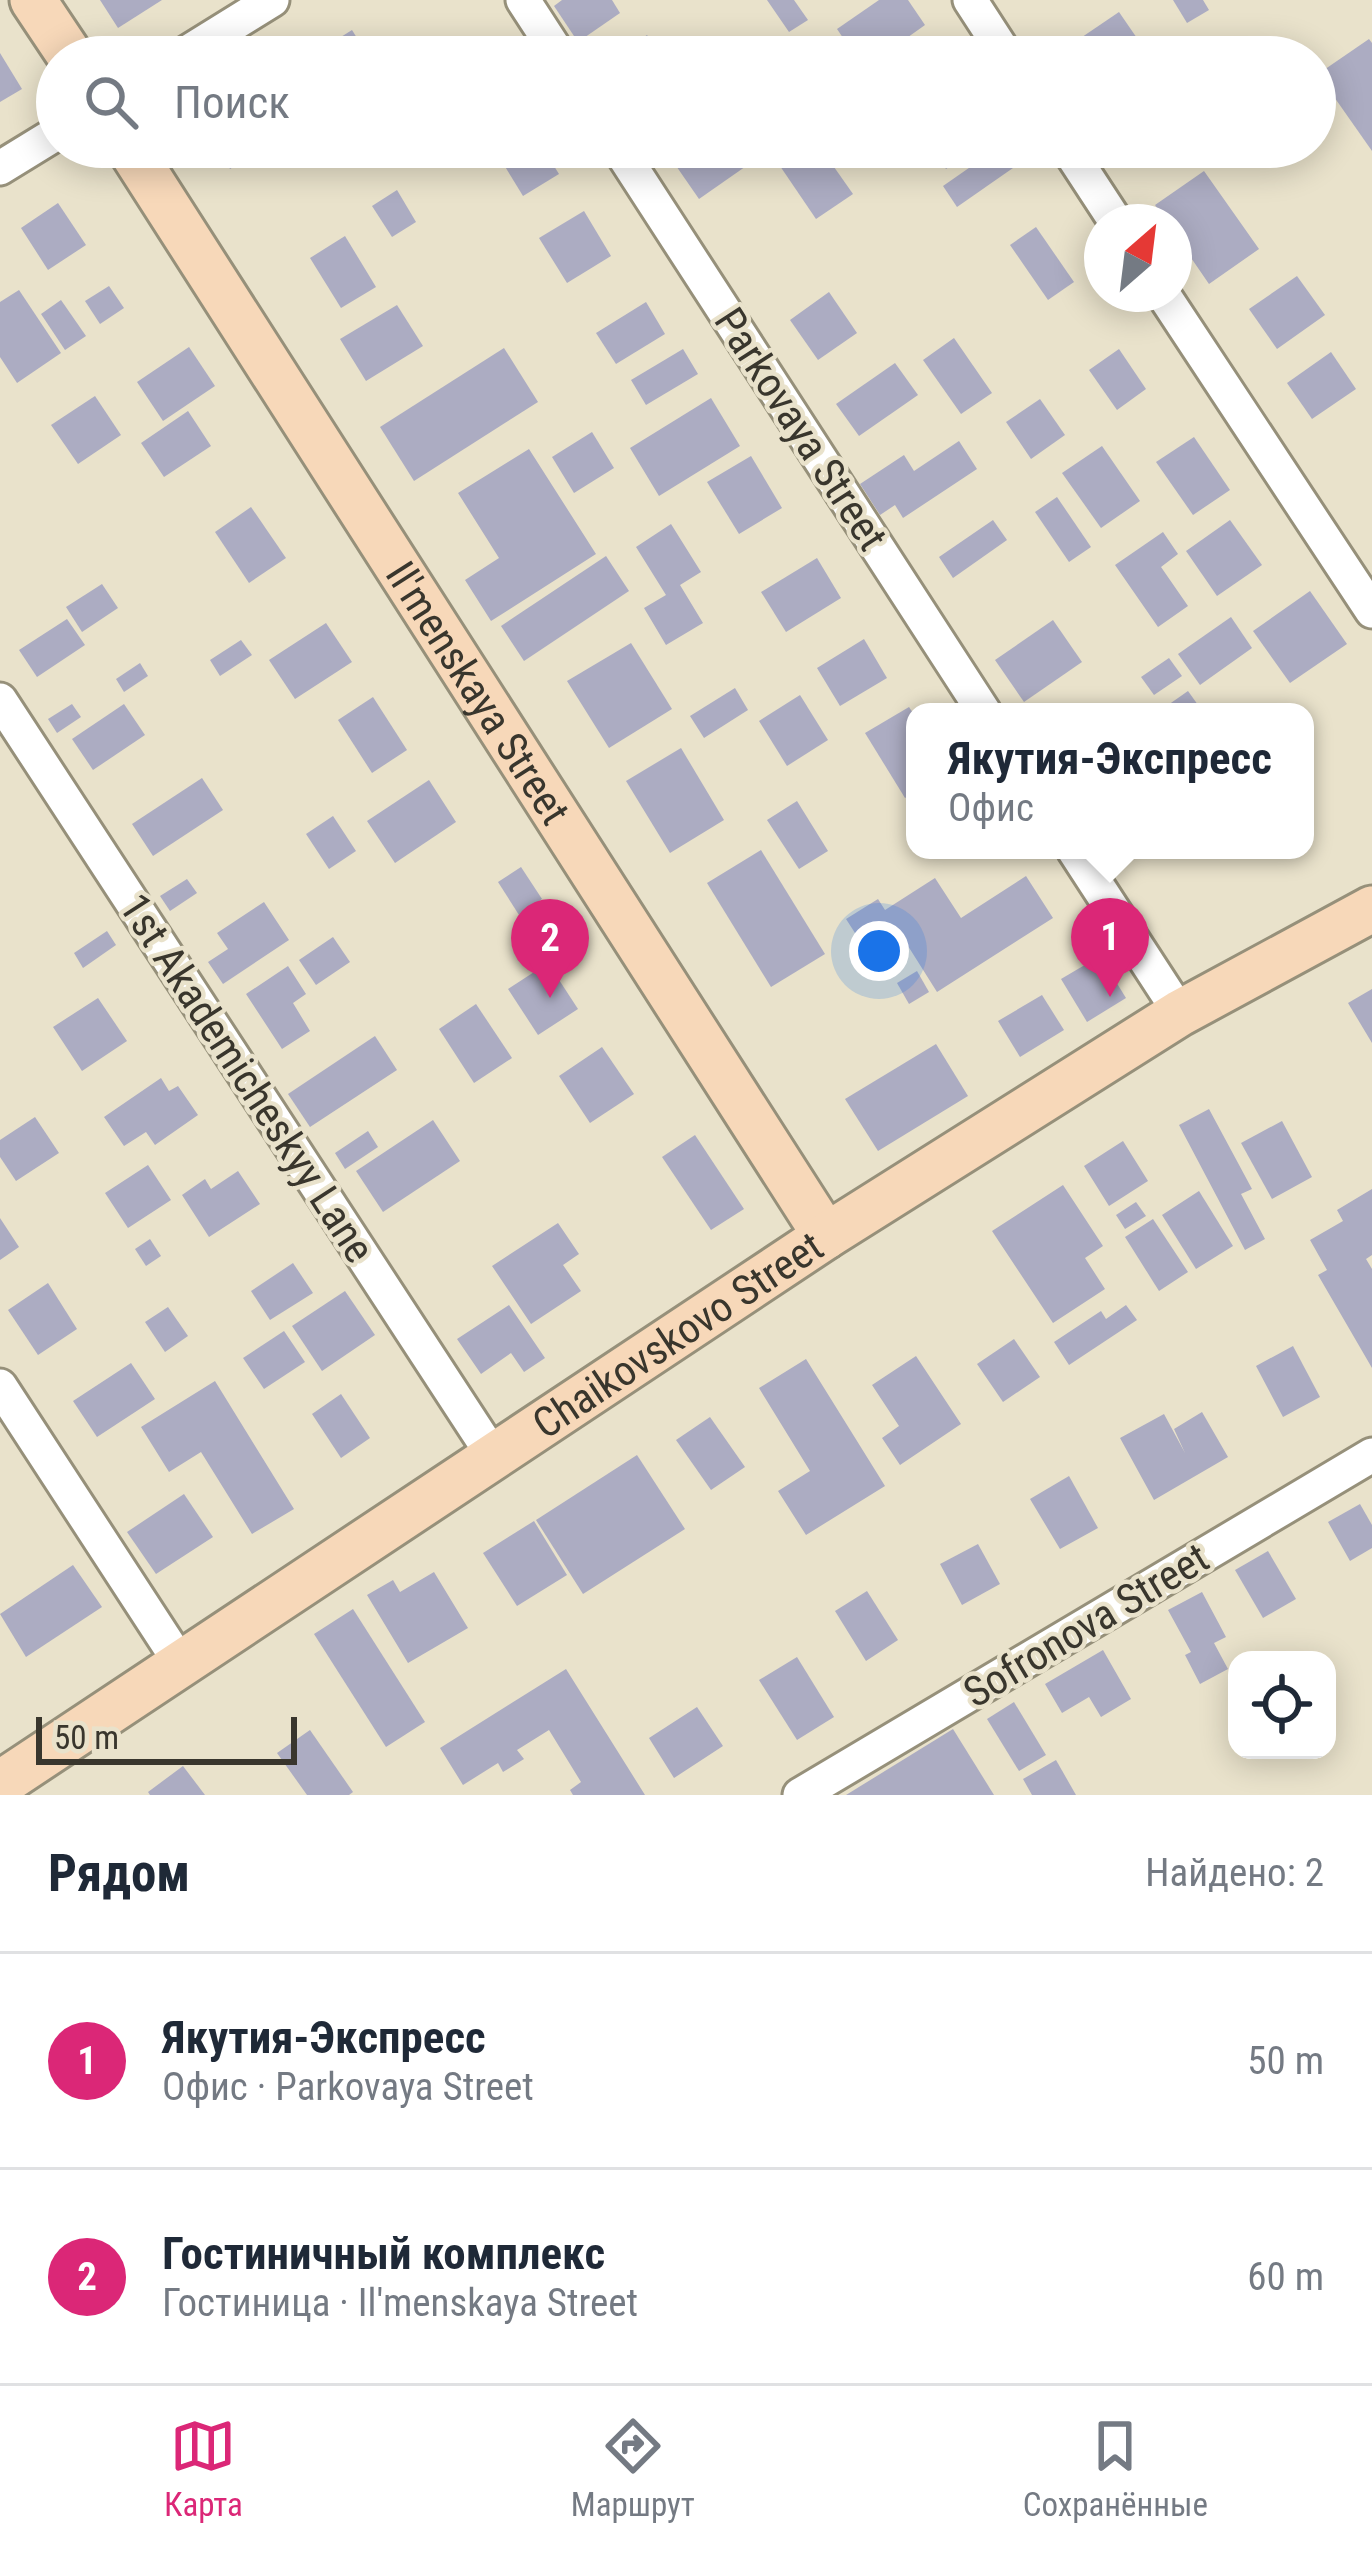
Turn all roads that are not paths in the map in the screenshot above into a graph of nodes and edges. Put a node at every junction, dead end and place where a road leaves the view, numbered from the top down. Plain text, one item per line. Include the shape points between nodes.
1 (33, 0) edge
2 (272, 0) edge
3 (523, 0) edge
4 (970, 0) edge
5 (57, 36) edge
6 (214, 36) edge
7 (546, 36) edge
8 (993, 36) edge
9 (36, 146) edge
10 (0, 168) edge
11 (142, 168) edge
12 (632, 168) edge
13 (1080, 168) edge
14 (1104, 204) edge
15 (1175, 312) edge
16 (1372, 611) edge
17 (0, 700) edge
18 (979, 703) edge
19 (1080, 859) edge
20 (1372, 909) edge
21 (1180, 1013) junction
22 (826, 1237) junction
23 (0, 1386) edge
24 (1372, 1454) edge
25 (494, 1457) junction
26 (181, 1664) junction
27 (0, 1784) edge
28 (800, 1795) edge

1 - 5 main road
2 - 6 street
3 - 7 street
4 - 8 street
9 - 10 street
11 - 22 main road, Il'menskaya Street
12 - 18 street, Parkovaya Street
13 - 14 street
15 - 16 street
17 - 25 street, 1st Akademicheskyy Lane
19 - 21 street
20 - 21 main road, Chaikovskovo Street
21 - 22 main road, Chaikovskovo Street
22 - 25 main road, Chaikovskovo Street
23 - 26 street
24 - 28 street, Sofronova Street
25 - 26 main road, Chaikovskovo Street
26 - 27 main road, Chaikovskovo Street

